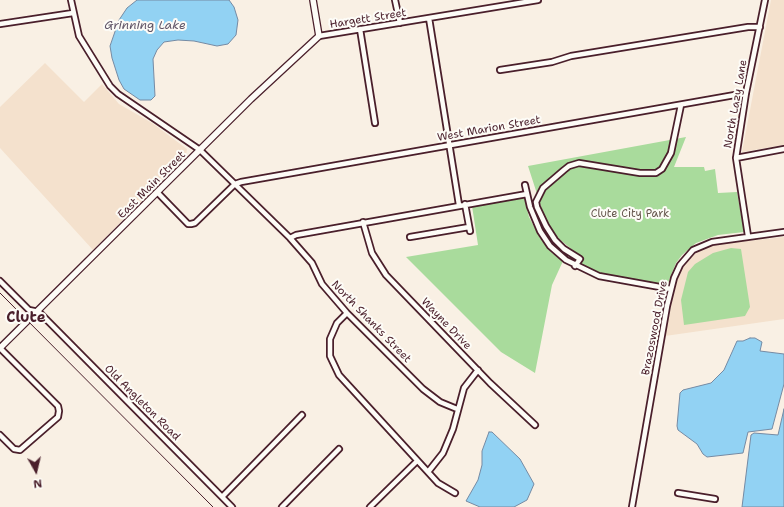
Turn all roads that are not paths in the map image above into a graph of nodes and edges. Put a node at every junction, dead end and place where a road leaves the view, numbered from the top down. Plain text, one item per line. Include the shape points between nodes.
1 (71, 0) edge
2 (314, 0) edge
3 (395, 0) edge
4 (538, 0) edge
5 (765, 0) edge
6 (73, 13) junction
7 (429, 18) junction
8 (400, 23) junction
9 (0, 24) edge
10 (760, 27) junction
11 (360, 29) junction
12 (319, 36) junction
13 (500, 70) dead end
14 (746, 93) junction
15 (681, 104) junction
16 (375, 123) dead end
17 (448, 145) junction
18 (784, 149) edge
19 (200, 150) junction
20 (736, 158) junction
21 (235, 184) junction
22 (525, 185) dead end
23 (158, 193) junction
24 (527, 194) junction
25 (465, 204) junction
26 (458, 205) junction
27 (363, 222) junction
28 (784, 232) edge
29 (748, 236) junction
30 (410, 237) dead end
31 (290, 238) junction
32 (575, 266) junction
33 (0, 281) edge
34 (671, 289) junction
35 (39, 312) junction
36 (347, 313) junction
37 (0, 348) edge
38 (478, 370) junction
39 (457, 409) junction
40 (302, 415) dead end
41 (535, 426) dead end
42 (0, 435) edge
43 (339, 449) dead end
44 (416, 462) junction
45 (428, 472) junction
46 (455, 492) dead end
47 (678, 492) dead end
48 (222, 497) junction
49 (714, 499) dead end
50 (232, 507) edge
51 (282, 507) edge
52 (370, 507) edge
53 (632, 507) edge

1 - 6 street, North Shanks Street
2 - 12 main road
3 - 8 street
4 - 7 street, Hargett Street
5 - 10 street, North Lazy Lane
6 - 9 street
6 - 19 street, North Shanks Street via 79,36 110,86
7 - 8 street, Hargett Street
7 - 17 street
8 - 11 street, Hargett Street
10 - 13 street
10 - 14 street, North Lazy Lane
11 - 12 street, Hargett Street
11 - 16 street
12 - 19 main road, East Main Street via 291,60
14 - 15 street, West Marion Street
14 - 20 street, North Lazy Lane
15 - 17 street, West Marion Street
15 - 32 street via 671,153 662,169 656,173 640,173 579,163 569,166 543,188 536,202 537,207 555,240 580,259
17 - 21 street, West Marion Street
17 - 26 street
18 - 20 street
19 - 21 street, North Shanks Street
19 - 23 main road, East Main Street
20 - 29 street, North Lazy Lane
21 - 23 street via 191,224 188,224
21 - 31 street, North Shanks Street
22 - 24 street
23 - 35 main road, East Main Street
24 - 25 street
24 - 32 street via 533,216 544,239
25 - 26 street
25 - 30 street via 470,229
26 - 27 street
27 - 31 street
27 - 38 street, Wayne Drive via 372,253 386,275
28 - 29 street, Brazoswood Drive
29 - 34 street, Brazoswood Drive via 712,242 693,250 680,265
31 - 36 street, North Shanks Street via 312,262 327,291
32 - 34 street via 605,278
33 - 35 street, Old Angleton Road via 29,310
34 - 53 street, Brazoswood Drive
35 - 37 main road, East Main Street
35 - 48 street, Old Angleton Road
36 - 39 street, North Shanks Street via 423,389 440,402
36 - 44 street via 337,323 330,339 329,348 333,364 339,375
37 - 42 street via 58,406 58,417 20,450 14,450
38 - 39 street via 464,388
38 - 41 street, Wayne Drive
39 - 45 street via 453,429 443,453
40 - 48 street
43 - 51 street
44 - 45 street
44 - 52 street
45 - 46 street via 443,487
47 - 49 street
48 - 50 street, Old Angleton Road

